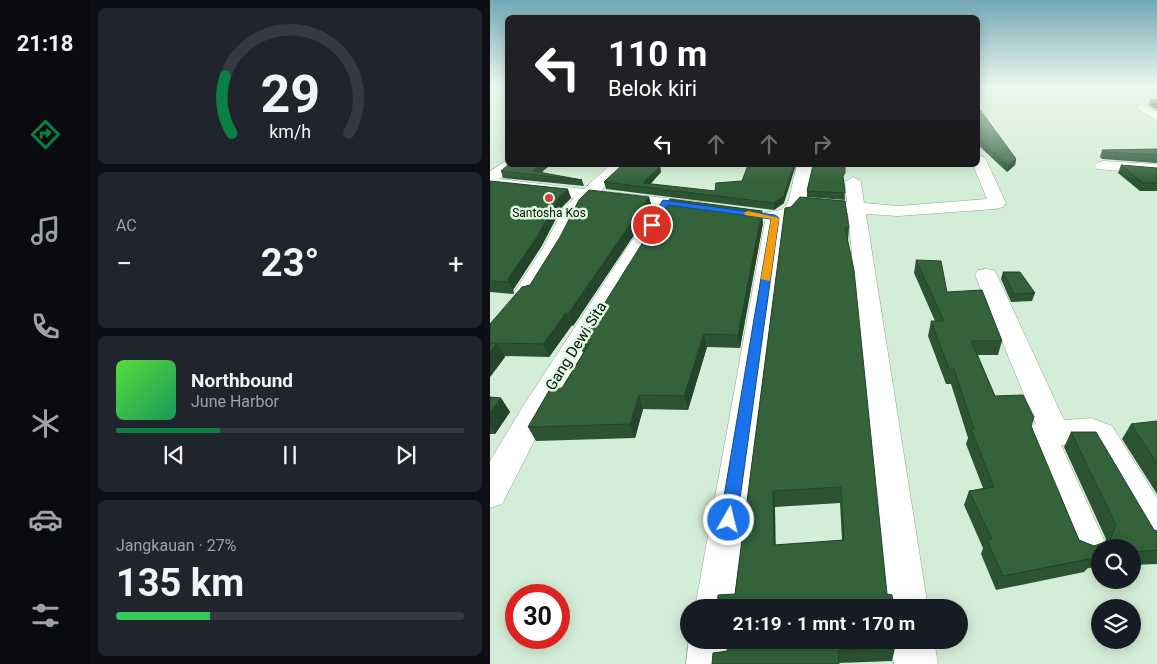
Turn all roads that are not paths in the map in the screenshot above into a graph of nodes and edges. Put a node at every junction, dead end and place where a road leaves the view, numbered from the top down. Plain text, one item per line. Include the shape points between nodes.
1 (980, 162) edge
2 (505, 166) edge
3 (1102, 166) dead end
4 (617, 167) edge
5 (803, 167) edge
6 (1157, 169) edge
7 (490, 178) edge
8 (853, 182) dead end
9 (490, 183) edge
10 (590, 193) junction
11 (666, 202) junction
12 (856, 208) junction
13 (720, 209) edge
14 (776, 212) junction
15 (986, 275) dead end
16 (526, 291) edge
17 (1055, 433) junction
18 (490, 493) edge
19 (1157, 531) edge
20 (1085, 540) edge
21 (717, 599) edge
22 (906, 599) edge
23 (710, 649) edge
24 (914, 649) edge
25 (708, 664) edge
26 (916, 664) edge

1 - 12 street via 998,203 898,211
2 - 7 street
3 - 6 street
4 - 10 street
5 - 14 street
8 - 12 street
9 - 10 street
10 - 11 street
10 - 16 street via 573,208
11 - 13 street
11 - 18 street, Gang Dewi Sita via 535,411
12 - 14 street via 821,206
12 - 22 street
14 - 21 street
15 - 17 street
17 - 19 street via 1090,430 1101,435
17 - 20 street via 1042,436
23 - 25 street
24 - 26 street

